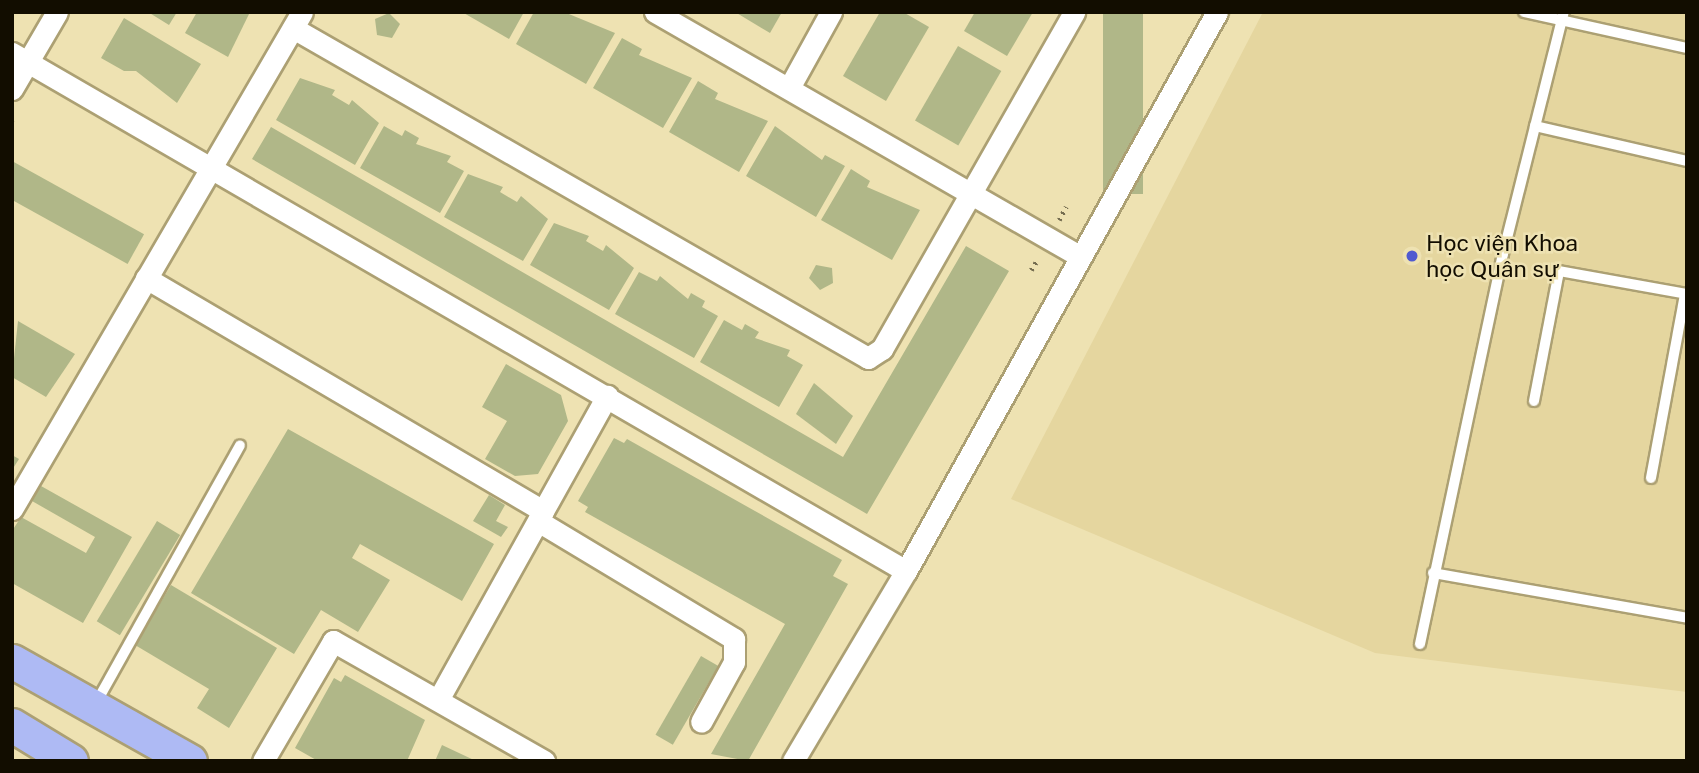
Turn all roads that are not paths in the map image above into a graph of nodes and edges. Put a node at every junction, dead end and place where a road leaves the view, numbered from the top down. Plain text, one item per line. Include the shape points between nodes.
1 (57, 12) edge
2 (654, 12) edge
3 (831, 12) edge
4 (1073, 12) edge
5 (1217, 12) edge
6 (1524, 12) edge
7 (1564, 16) edge
8 (298, 20) edge
9 (1687, 48) edge
10 (20, 58) edge
11 (789, 88) junction
12 (12, 89) edge
13 (1535, 127) junction
14 (1687, 161) edge
15 (212, 166) junction
16 (970, 194) junction
17 (1081, 257) junction
18 (146, 278) junction
19 (1686, 294) edge
20 (607, 396) junction
21 (1534, 401) dead end
22 (240, 445) dead end
23 (1651, 478) dead end
24 (12, 509) edge
25 (540, 516) junction
26 (906, 571) junction
27 (1433, 572) junction
28 (1687, 618) edge
29 (1420, 644) dead end
30 (12, 661) edge
31 (438, 700) junction
32 (93, 708) junction
33 (701, 722) dead end
34 (12, 725) edge
35 (71, 761) edge
36 (190, 761) edge
37 (263, 761) edge
38 (544, 761) edge
39 (793, 761) edge

1 - 10 street
2 - 11 street
3 - 11 street
4 - 16 street
5 - 17 street
6 - 7 lane
7 - 9 lane
7 - 13 lane
8 - 15 street
8 - 16 street via 868,358 882,349
10 - 12 street
10 - 15 street
11 - 16 street
13 - 14 lane
13 - 27 lane
15 - 18 street
15 - 20 street
16 - 17 street
17 - 26 street
18 - 24 street
18 - 25 street
19 - 21 lane via 1559,271
19 - 23 lane
20 - 25 street
20 - 26 street
22 - 32 lane
25 - 31 street
25 - 33 street via 734,639 734,662
26 - 39 street
27 - 28 lane
27 - 29 lane
30 - 32 highway
31 - 37 street via 333,641
31 - 38 street
32 - 36 highway
34 - 35 highway

